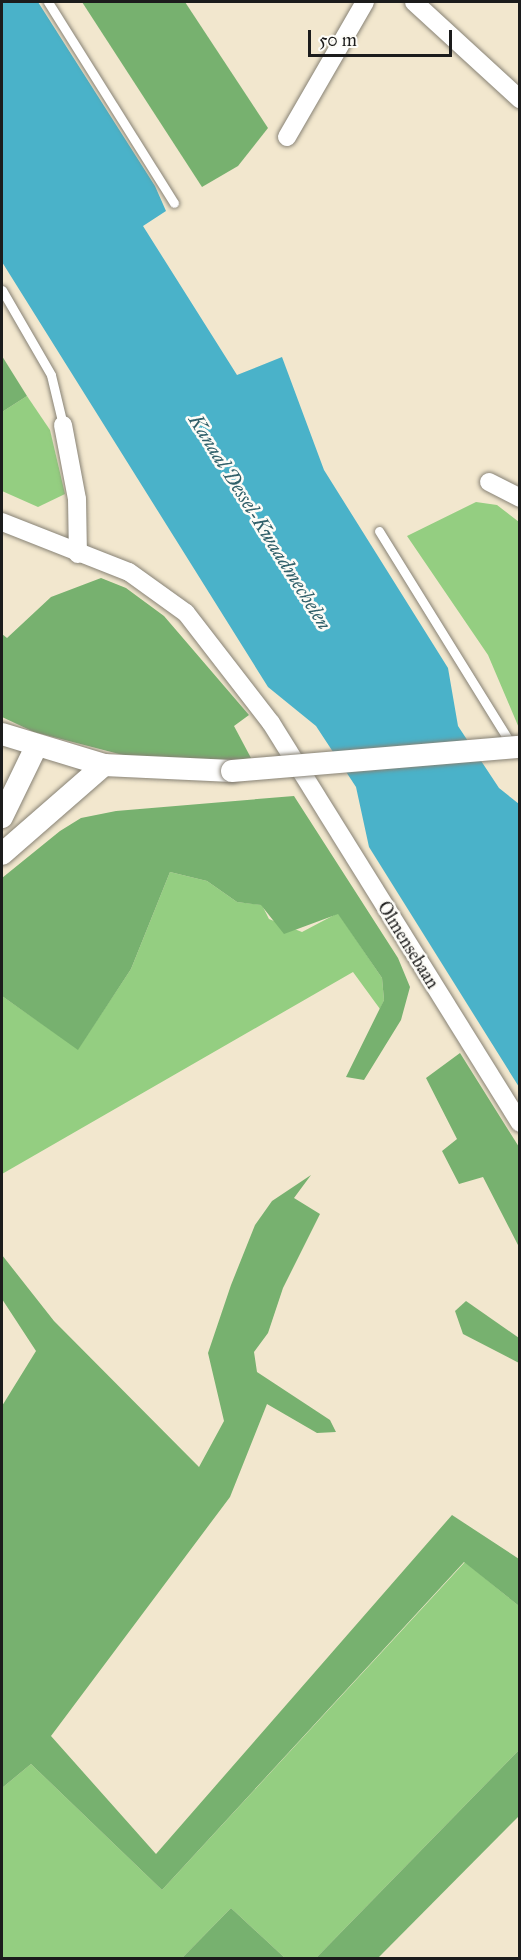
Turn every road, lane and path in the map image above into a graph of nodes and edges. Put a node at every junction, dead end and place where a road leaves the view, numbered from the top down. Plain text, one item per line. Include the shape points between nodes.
1 (48, 2) edge
2 (365, 2) edge
3 (414, 2) edge
4 (519, 99) edge
5 (287, 137) dead end
6 (174, 203) dead end
7 (2, 290) edge
8 (63, 425) joint
9 (489, 482) dead end
10 (519, 498) edge
11 (2, 522) edge
12 (379, 531) dead end
13 (78, 554) junction
14 (2, 734) edge
15 (519, 747) edge
16 (35, 749) junction
17 (519, 757) edge
18 (104, 765) junction
19 (2, 817) edge
20 (2, 854) edge
21 (519, 1124) edge

1 - 6 lane
2 - 5 street
3 - 4 street
7 - 8 lane via 51,375
8 - 13 street via 77,498
9 - 10 street
11 - 13 street, Olmensebaan
12 - 17 lane
13 - 21 street, Olmensebaan via 129,572 159,591 232,668
14 - 16 street
15 - 18 street, bridge via 232,771
16 - 18 street
16 - 19 street
18 - 20 street

